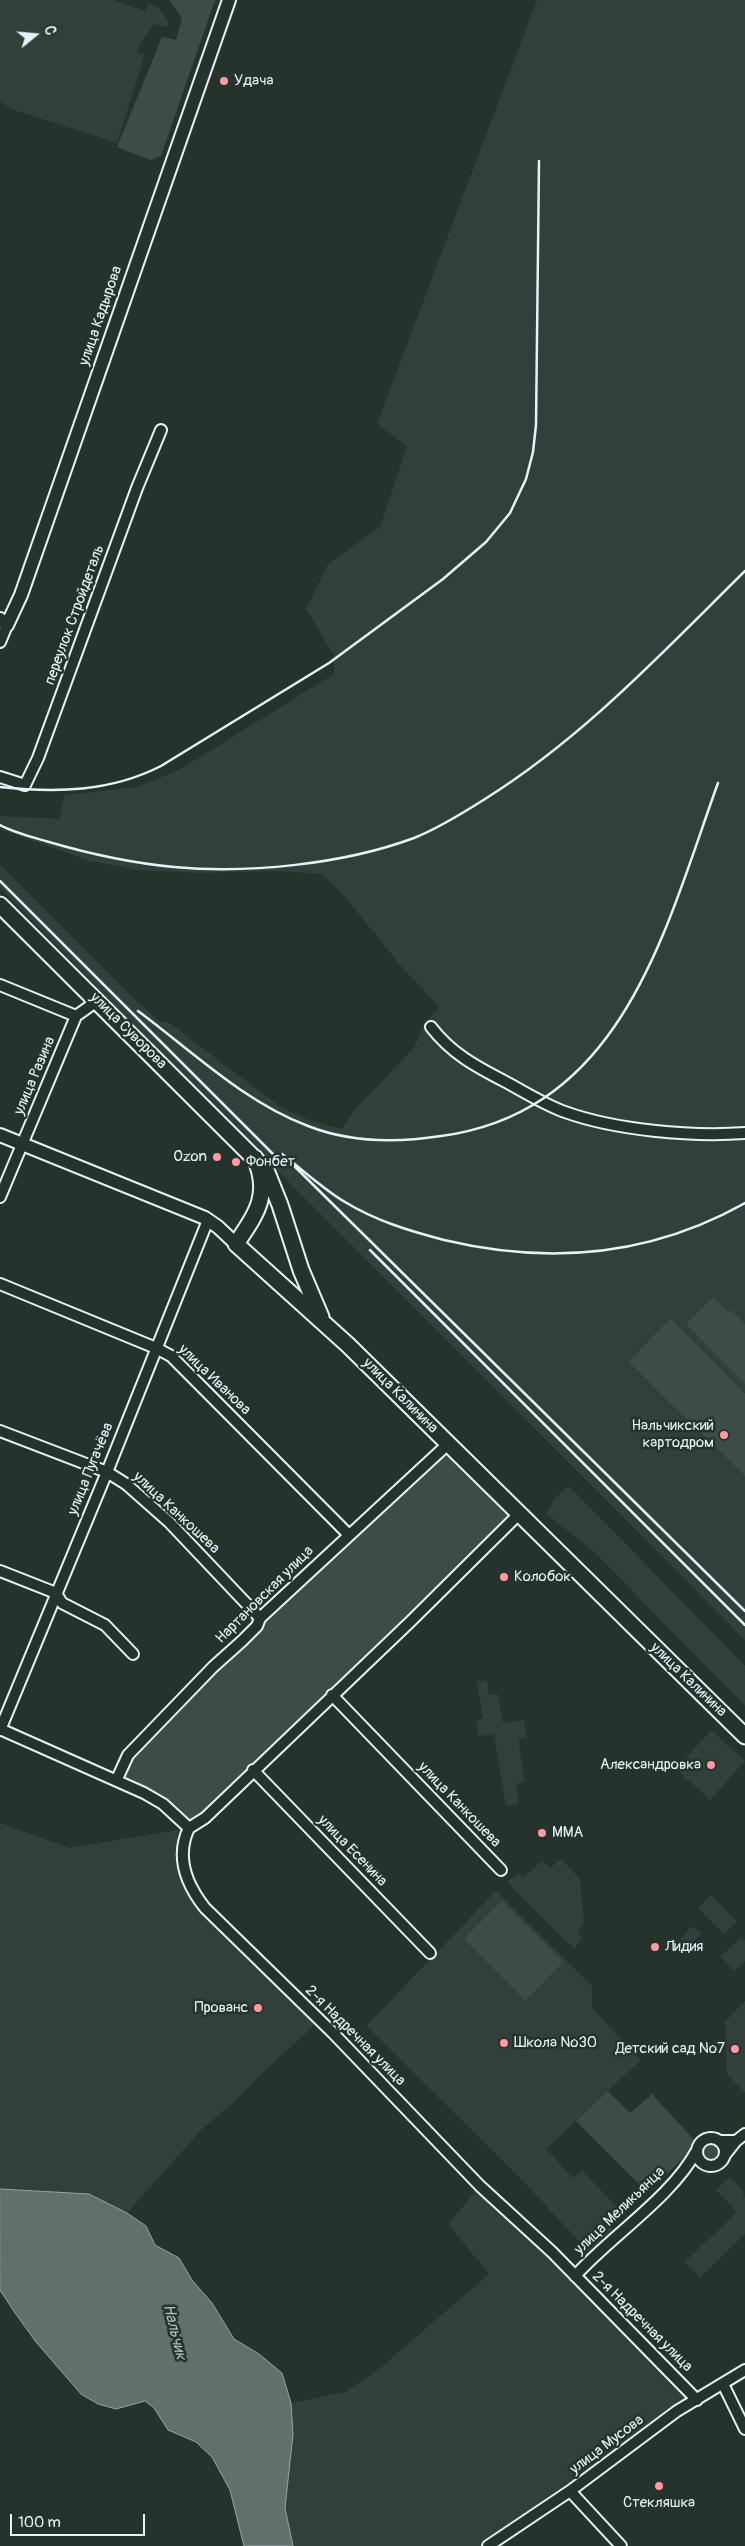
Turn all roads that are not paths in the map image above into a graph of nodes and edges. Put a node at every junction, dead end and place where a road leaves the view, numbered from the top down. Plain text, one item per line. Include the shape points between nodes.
1 (229, 0) edge
2 (161, 430) dead end
3 (3, 622) edge
4 (0, 642) edge
5 (0, 778) edge
6 (0, 905) edge
7 (0, 985) edge
8 (97, 1001) junction
9 (76, 1016) junction
10 (431, 1027) dead end
11 (745, 1133) edge
12 (0, 1135) edge
13 (23, 1144) junction
14 (255, 1158) junction
15 (0, 1198) edge
16 (208, 1220) junction
17 (236, 1244) junction
18 (0, 1284) edge
19 (323, 1323) junction
20 (156, 1348) junction
21 (0, 1431) edge
22 (448, 1444) junction
23 (107, 1472) junction
24 (519, 1514) junction
25 (348, 1534) junction
26 (0, 1571) edge
27 (56, 1593) junction
28 (260, 1618) junction
29 (134, 1654) dead end
30 (332, 1695) junction
31 (0, 1730) edge
32 (745, 1736) edge
33 (252, 1770) junction
34 (117, 1779) junction
35 (189, 1828) junction
36 (501, 1870) dead end
37 (430, 1953) dead end
38 (745, 2134) edge
39 (719, 2140) junction
40 (736, 2141) junction
41 (697, 2150) junction
42 (725, 2155) junction
43 (702, 2164) junction
44 (687, 2169) junction
45 (575, 2276) junction
46 (745, 2370) edge
47 (723, 2384) junction
48 (697, 2400) junction
49 (745, 2429) edge
50 (570, 2491) junction
51 (488, 2546) edge
52 (621, 2546) edge

1 - 3 street, улица Кадырова via 31,567
2 - 5 street, переулок Стройдеталь via 32,773 25,785
3 - 4 street, улица Кадырова
6 - 8 main road, улица Суворова
7 - 9 street
8 - 9 street
8 - 14 main road, улица Суворова
9 - 13 street, улица Разина
10 - 11 street via 460,1057 563,1112 621,1127 663,1132
12 - 13 street, улица Калинина
13 - 15 street, улица Разина
13 - 16 street, улица Калинина
14 - 17 main road via 261,1171 261,1198
14 - 19 main road, улица Суворова via 270,1177 301,1270
16 - 17 street, улица Калинина
16 - 20 street, улица Пугачёва
17 - 19 main road, улица Калинина
18 - 20 street, улица Иванова
19 - 22 main road, улица Калинина
20 - 23 street, улица Пугачёва
20 - 25 street, улица Иванова via 171,1356
21 - 23 street, улица Канкошева
22 - 24 main road, улица Калинина
22 - 25 street, Нартановская улица
23 - 27 street, улица Пугачёва
23 - 28 street, улица Канкошева via 126,1484 168,1522
24 - 30 street
24 - 32 main road, улица Калинина
25 - 28 street, Нартановская улица
26 - 27 street
27 - 29 street via 62,1603 105,1625
27 - 31 street, улица Пугачёва
28 - 34 street, Нартановская улица via 257,1626 213,1666 128,1755
30 - 33 street
30 - 36 street, улица Канкошева
31 - 34 street
33 - 35 street via 205,1818
33 - 37 street, улица Есенина
34 - 35 street via 153,1798
35 - 45 street, 2-я Надречная улица via 181,1852 183,1865 191,1888 205,1908 333,2033 480,2186
38 - 40 street
39 - 40 street
39 - 41 street via 707,2138 700,2142
39 - 42 street
40 - 42 street
41 - 43 street via 697,2158
41 - 44 street
42 - 43 street via 714,2167
43 - 44 street
44 - 45 street, улица Меликьянца
45 - 48 street, 2-я Надречная улица
46 - 47 street, улица Мусова
47 - 48 street, улица Мусова
47 - 49 street
48 - 50 street, улица Мусова via 677,2411
50 - 51 street, улица Мусова
50 - 52 street

